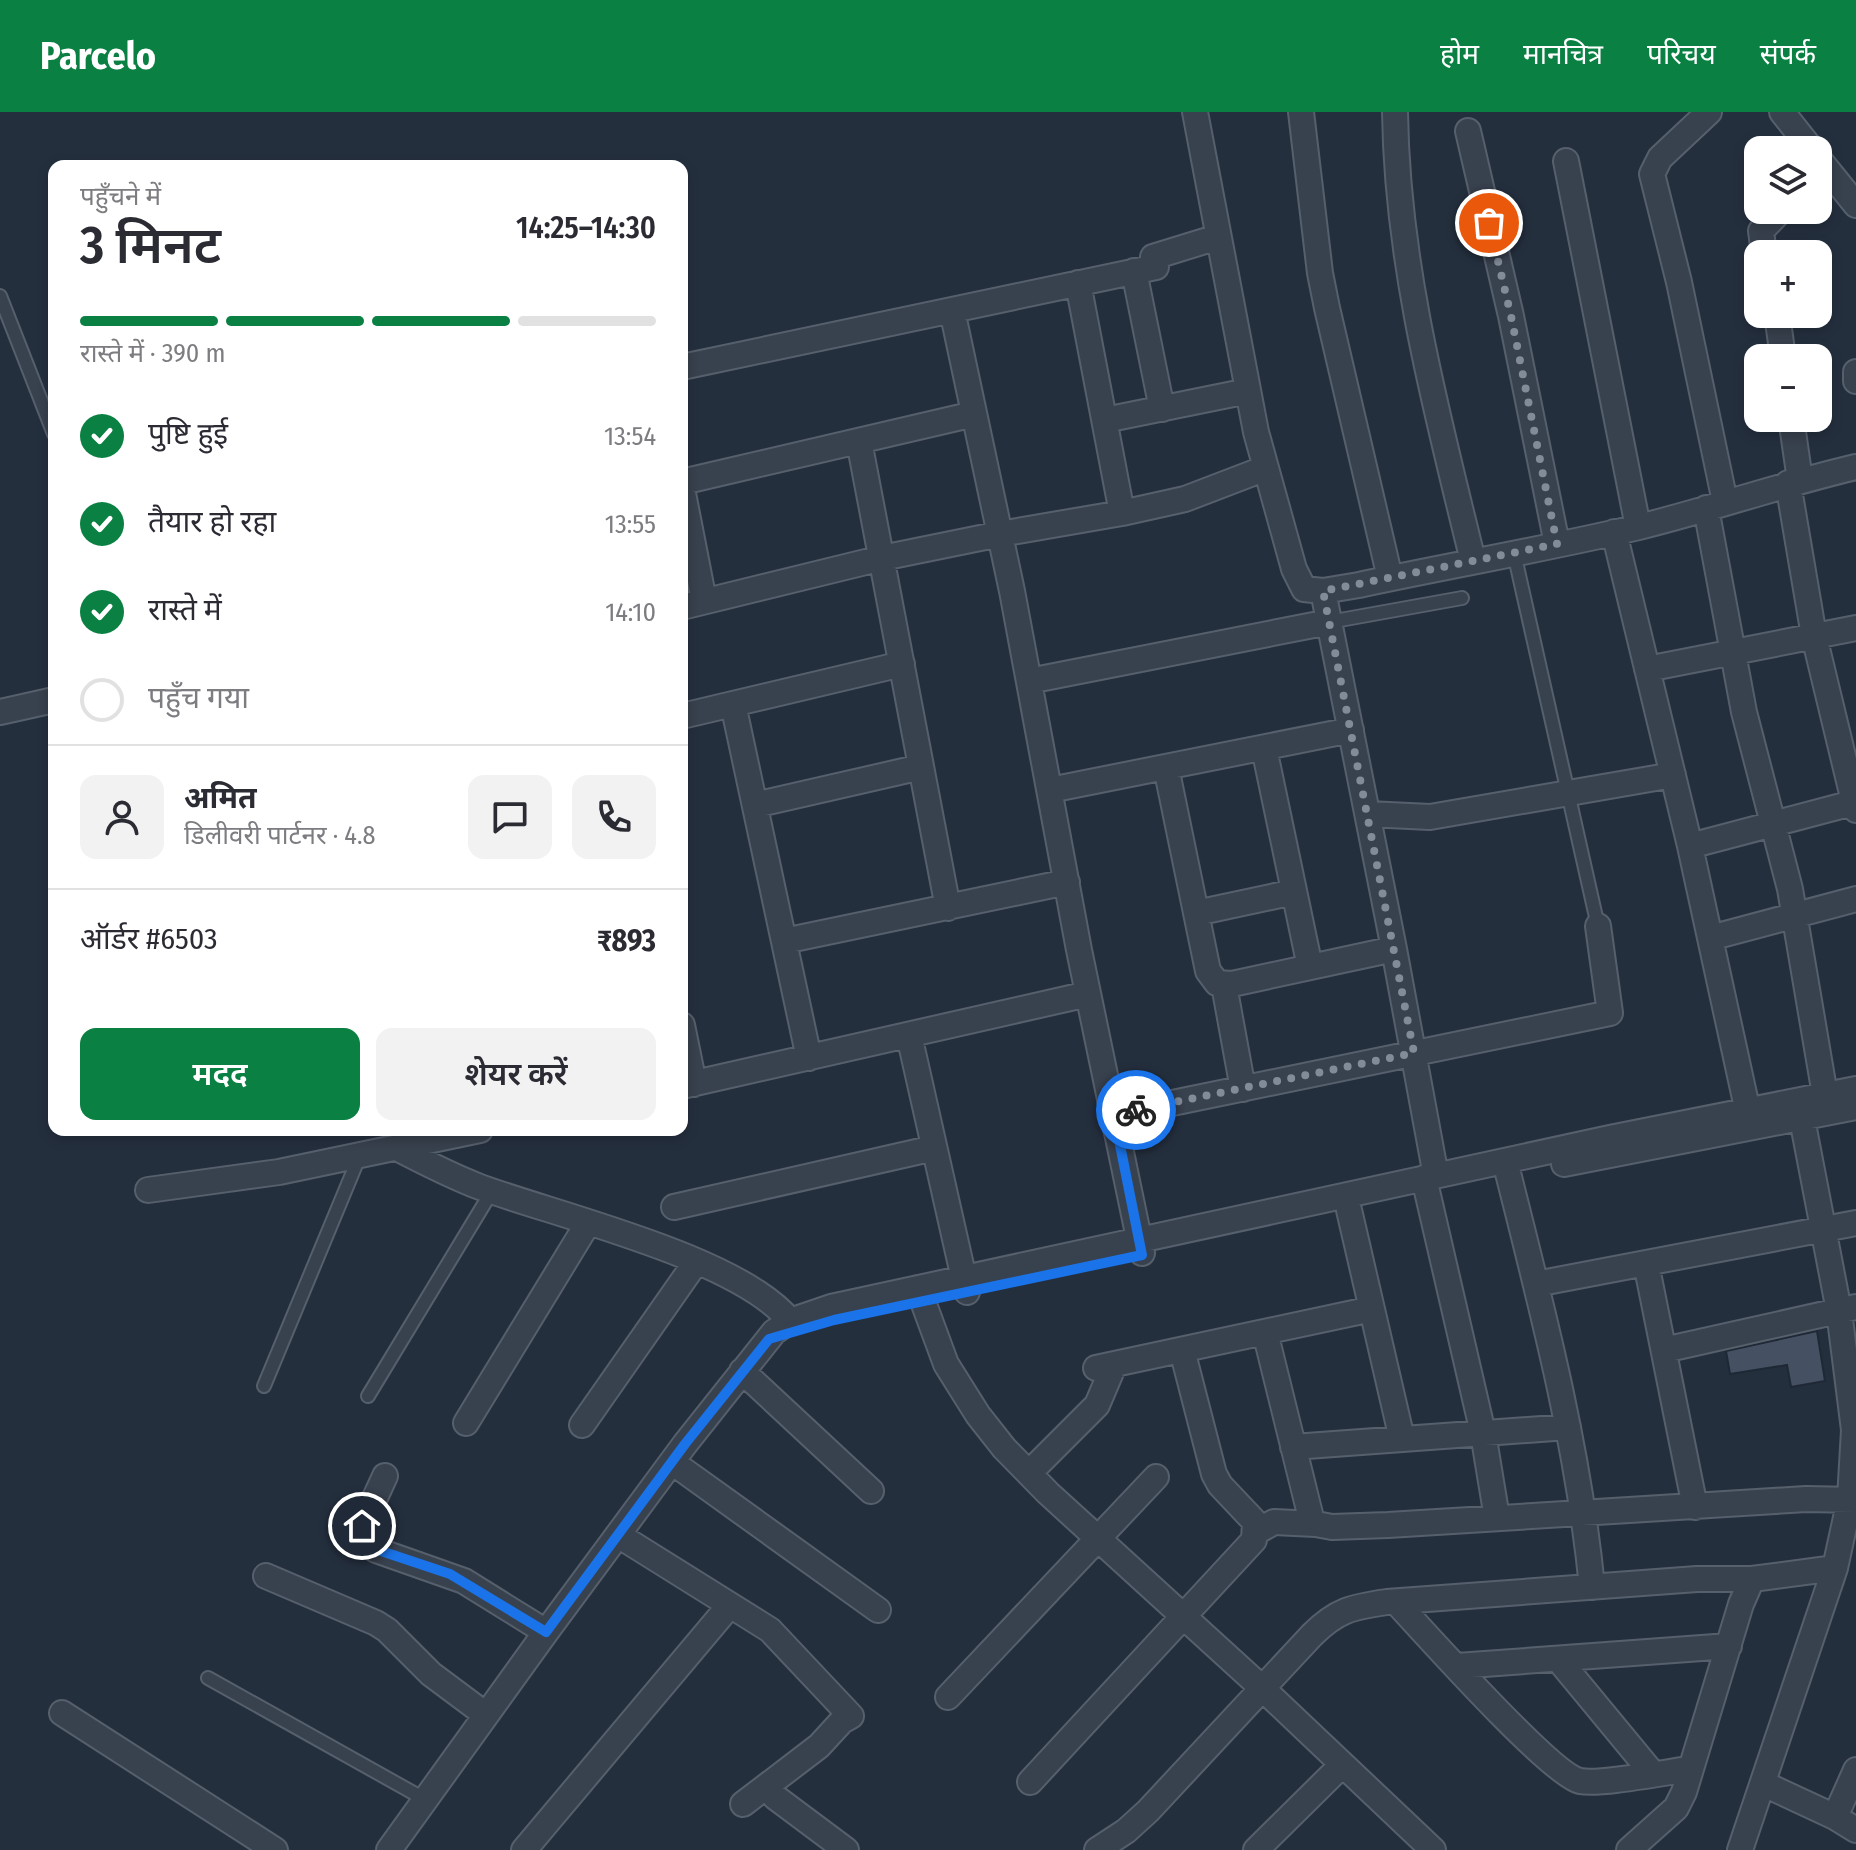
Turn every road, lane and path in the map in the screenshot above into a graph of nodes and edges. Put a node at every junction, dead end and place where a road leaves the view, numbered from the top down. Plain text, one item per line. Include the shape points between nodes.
1 (1195, 112) edge
2 (1301, 112) edge
3 (1395, 112) edge
4 (1709, 112) edge
5 (1782, 112) edge
6 (1468, 131) dead end
7 (1799, 136) edge
8 (1566, 161) dead end
9 (1832, 178) edge
10 (1856, 205) edge
11 (1218, 237) junction
12 (1148, 265) junction
13 (1078, 283) junction
14 (0, 296) edge
15 (952, 310) junction
16 (688, 366) edge
17 (1856, 372) edge
18 (1856, 381) edge
19 (1248, 391) junction
20 (1162, 409) junction
21 (974, 414) junction
22 (48, 419) edge
23 (1105, 420) junction
24 (1792, 432) edge
25 (859, 441) junction
26 (1856, 467) edge
27 (1266, 468) junction
28 (1794, 481) junction
29 (688, 484) edge
30 (1716, 505) junction
31 (1122, 513) junction
32 (1626, 530) junction
33 (1000, 534) junction
34 (1557, 544) junction
35 (688, 550) edge
36 (1514, 553) junction
37 (882, 558) junction
38 (1473, 561) junction
39 (1390, 578) junction
40 (1323, 591) junction
41 (1462, 598) dead end
42 (693, 604) edge
43 (1329, 622) junction
44 (1856, 628) edge
45 (1814, 636) junction
46 (1732, 652) junction
47 (902, 664) junction
48 (1647, 669) junction
49 (1029, 681) junction
50 (48, 701) edge
51 (733, 704) junction
52 (0, 712) edge
53 (688, 715) edge
54 (1351, 730) junction
55 (1264, 748) junction
56 (921, 767) junction
57 (1166, 767) junction
58 (1673, 775) junction
59 (1050, 790) junction
60 (1567, 794) junction
61 (1855, 804) edge
62 (755, 805) junction
63 (1368, 814) junction
64 (1775, 823) junction
65 (1690, 846) junction
66 (1067, 882) junction
67 (1294, 892) junction
68 (1856, 899) edge
69 (948, 908) junction
70 (1196, 913) junction
71 (1795, 915) junction
72 (1598, 926) joint
73 (1710, 938) junction
74 (784, 941) junction
75 (1394, 949) junction
76 (1310, 967) junction
77 (1224, 985) junction
78 (1088, 994) junction
79 (909, 1035) junction
80 (1414, 1053) junction
81 (809, 1058) junction
82 (688, 1085) edge
83 (1243, 1089) junction
84 (1856, 1089) edge
85 (1825, 1095) junction
86 (1856, 1107) edge
87 (1800, 1109) junction
88 (1114, 1115) junction
89 (1750, 1119) junction
90 (452, 1136) edge
91 (397, 1148) junction
92 (934, 1148) junction
93 (360, 1155) junction
94 (1507, 1168) junction
95 (1429, 1182) junction
96 (148, 1190) dead end
97 (492, 1191) junction
98 (674, 1207) dead end
99 (1349, 1210) junction
100 (588, 1223) junction
101 (1856, 1223) edge
102 (1824, 1230) junction
103 (1141, 1248) junction
104 (696, 1262) junction
105 (1646, 1263) junction
106 (1536, 1284) junction
107 (966, 1285) junction
108 (920, 1294) junction
109 (1372, 1309) junction
110 (1848, 1309) edge
111 (790, 1321) junction
112 (1265, 1332) junction
113 (769, 1339) junction
114 (1182, 1350) junction
115 (1664, 1350) junction
116 (742, 1371) junction
117 (264, 1386) dead end
118 (368, 1396) dead end
119 (466, 1423) dead end
120 (582, 1425) dead end
121 (1568, 1427) junction
122 (1483, 1433) junction
123 (1402, 1439) junction
124 (1293, 1447) junction
125 (672, 1462) junction
126 (1029, 1473) junction
127 (385, 1476) dead end
128 (1156, 1477) dead end
129 (871, 1491) dead end
130 (1853, 1500) edge
131 (1695, 1507) junction
132 (1585, 1514) junction
133 (1497, 1518) junction
134 (1316, 1524) junction
135 (1256, 1532) junction
136 (618, 1535) junction
137 (1097, 1539) junction
138 (1835, 1568) junction
139 (266, 1576) dead end
140 (1752, 1579) junction
141 (1592, 1587) junction
142 (1396, 1602) junction
143 (730, 1605) junction
144 (878, 1610) dead end
145 (1184, 1617) junction
146 (546, 1632) junction
147 (1729, 1646) junction
148 (1558, 1659) junction
149 (1457, 1666) junction
150 (208, 1678) dead end
151 (1262, 1688) junction
152 (948, 1697) dead end
153 (62, 1713) dead end
154 (486, 1715) junction
155 (1342, 1765) junction
156 (1690, 1769) junction
157 (1653, 1774) junction
158 (1855, 1778) edge
159 (1030, 1782) dead end
160 (1764, 1784) junction
161 (775, 1797) dead end
162 (426, 1800) junction
163 (743, 1804) dead end
164 (1835, 1817) junction
165 (1856, 1830) edge
166 (1426, 1847) edge
167 (275, 1850) edge
168 (389, 1850) edge
169 (524, 1850) edge
170 (846, 1850) edge
171 (1097, 1850) edge
172 (1256, 1850) edge
173 (1629, 1850) edge
174 (1740, 1850) edge

1 - 11 street
2 - 39 street via 1324,297
3 - 38 street via 1412,293
4 - 30 street via 1660,158 1652,174 1679,282
5 - 7 street
6 - 34 street
8 - 32 street
9 - 10 street
11 - 12 street
11 - 19 street
12 - 13 street
12 - 20 street
13 - 15 street
13 - 23 street
14 - 22 lane
15 - 16 street
15 - 21 street
17 - 18 street
19 - 20 street
19 - 27 street
20 - 23 street
21 - 25 street
21 - 33 street
23 - 31 street
24 - 28 street
25 - 29 street
25 - 37 street
26 - 28 street
27 - 31 street via 1185,499
27 - 40 street via 1298,580 1304,589
28 - 30 street
28 - 45 street
30 - 32 street
30 - 46 street
31 - 33 street
32 - 34 street
32 - 48 street
33 - 37 street
33 - 49 street
34 - 36 street
35 - 42 street
36 - 38 street
36 - 60 lane
37 - 42 street
37 - 47 street
38 - 39 street
39 - 40 street
40 - 43 street
41 - 43 lane
43 - 49 street
43 - 54 street
44 - 45 street
45 - 46 street
45 - 61 street
46 - 48 street
46 - 64 street
47 - 51 street
47 - 56 street
48 - 58 street
49 - 59 street
50 - 52 street
51 - 53 street
51 - 62 street
54 - 55 street
54 - 63 street
55 - 57 street
55 - 67 street
56 - 62 street
56 - 69 street
57 - 59 street
57 - 70 street
58 - 60 street
58 - 65 street
59 - 66 street
60 - 63 street via 1430,817
60 - 72 lane
61 - 64 street
62 - 74 street
63 - 75 street
64 - 65 street
64 - 71 street
65 - 73 street
66 - 69 street
66 - 78 street
67 - 70 street
67 - 76 street
68 - 71 street
69 - 74 street
70 - 77 street via 1208,971
71 - 73 street
71 - 85 street
72 - 80 street via 1610,1013
73 - 89 street
74 - 81 street
75 - 76 street
75 - 80 street
76 - 77 street
77 - 83 street
78 - 79 street
78 - 88 street
79 - 81 street
79 - 92 street
80 - 83 street
80 - 95 street
81 - 82 street
83 - 88 street
84 - 85 street
85 - 87 street
86 - 87 street
87 - 89 street
87 - 102 street
88 - 103 street
89 - 94 street
90 - 91 street
91 - 93 street
91 - 97 street
92 - 98 street
92 - 107 street
93 - 96 street
93 - 117 lane
94 - 95 street
94 - 106 street
95 - 99 street
95 - 103 street
95 - 122 street
97 - 100 street
97 - 118 lane
99 - 103 street
99 - 109 street
100 - 104 street
100 - 119 street
101 - 102 street
102 - 105 street
102 - 110 street
103 - 107 street
104 - 111 street via 762,1295
104 - 120 street
105 - 106 street
105 - 115 street
106 - 121 street
107 - 108 street
108 - 111 street via 831,1307
108 - 113 street
108 - 126 street via 953,1378
109 - 112 street
109 - 123 street
110 - 115 street
110 - 130 street
111 - 113 street
112 - 114 street
112 - 124 street
113 - 116 street
114 - 126 street via 1105,1366 1097,1405
114 - 135 street via 1214,1474 1255,1522
115 - 131 street
116 - 125 street
116 - 129 street
121 - 122 street
121 - 132 street
122 - 123 street
122 - 133 street
123 - 124 street
124 - 134 street
125 - 136 street
125 - 144 street
126 - 137 street
127 - 146 street via 360,1540 464,1581
128 - 137 street
130 - 131 street
130 - 138 street
131 - 132 street
132 - 133 street
132 - 141 street
133 - 134 street via 1349,1527
134 - 135 street via 1274,1522
135 - 145 street
136 - 143 street
136 - 146 street
137 - 145 street
137 - 152 street
138 - 140 street
138 - 160 street
139 - 154 street via 376,1623
140 - 141 street
140 - 147 street
141 - 142 street
142 - 149 street
142 - 151 street via 1357,1607 1329,1618
143 - 163 street via 770,1630 851,1716
143 - 169 street
145 - 151 street
145 - 159 street
146 - 154 street
147 - 148 street
147 - 156 street
148 - 149 street
148 - 157 street
149 - 157 street via 1571,1778
150 - 162 lane
151 - 155 street
151 - 171 street via 1148,1811
153 - 167 street
154 - 162 street
155 - 166 street
155 - 172 street
156 - 157 street
156 - 173 street via 1676,1808
158 - 164 street
160 - 164 street
160 - 174 street
161 - 170 street
162 - 168 street
164 - 165 street

